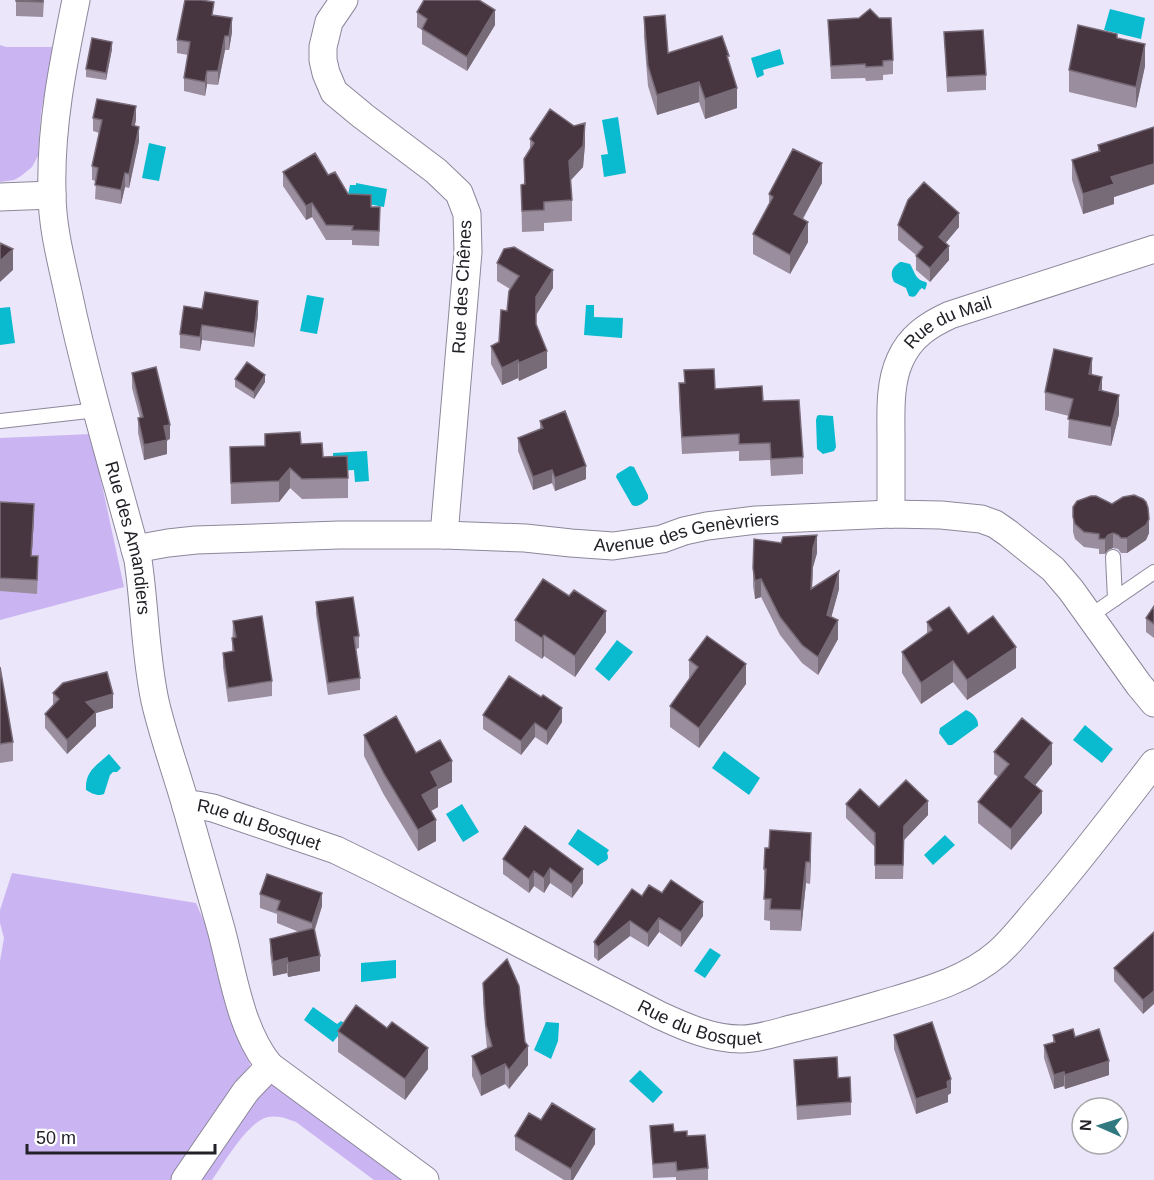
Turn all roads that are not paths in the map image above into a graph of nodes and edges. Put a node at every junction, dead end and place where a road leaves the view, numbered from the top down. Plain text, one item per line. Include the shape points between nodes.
1 (76, 0) edge
2 (344, 0) edge
3 (52, 195) junction
4 (0, 197) edge
5 (1154, 249) edge
6 (97, 410) junction
7 (0, 420) edge
8 (891, 514) junction
9 (444, 535) junction
10 (135, 549) junction
11 (1113, 557) dead end
12 (1154, 572) edge
13 (1115, 599) junction
14 (1090, 616) junction
15 (1154, 703) edge
16 (1154, 763) edge
17 (186, 806) junction
18 (270, 1066) junction
19 (185, 1180) edge
20 (425, 1180) edge

1 - 3 street, Rue des Amandiers via 56,109
2 - 9 street, Rue des Chênes via 329,22 322,48 334,92 452,185 467,214 468,252
3 - 4 street
3 - 6 street, Rue des Amandiers via 70,302
5 - 8 street, Rue du Mail via 950,315 928,326 908,345 895,373 891,408
6 - 7 lane
6 - 10 street, Rue des Amandiers
8 - 9 street, Avenue des Genèvriers via 756,520 613,546
8 - 14 street, Avenue des Genèvriers via 961,516 995,524 1053,569
9 - 10 street, Avenue des Genèvriers via 196,540
10 - 17 street, Rue des Amandiers via 153,690
11 - 13 lane
12 - 13 lane
13 - 14 lane
14 - 15 street, Avenue des Genèvriers
16 - 17 street, Rue du Bosquet via 1061,882 985,963 954,980 906,997 740,1039 701,1033 659,1015 336,850 213,808
17 - 18 street, Rue des Amandiers via 240,1003 253,1039
18 - 19 street via 246,1091
18 - 20 street

